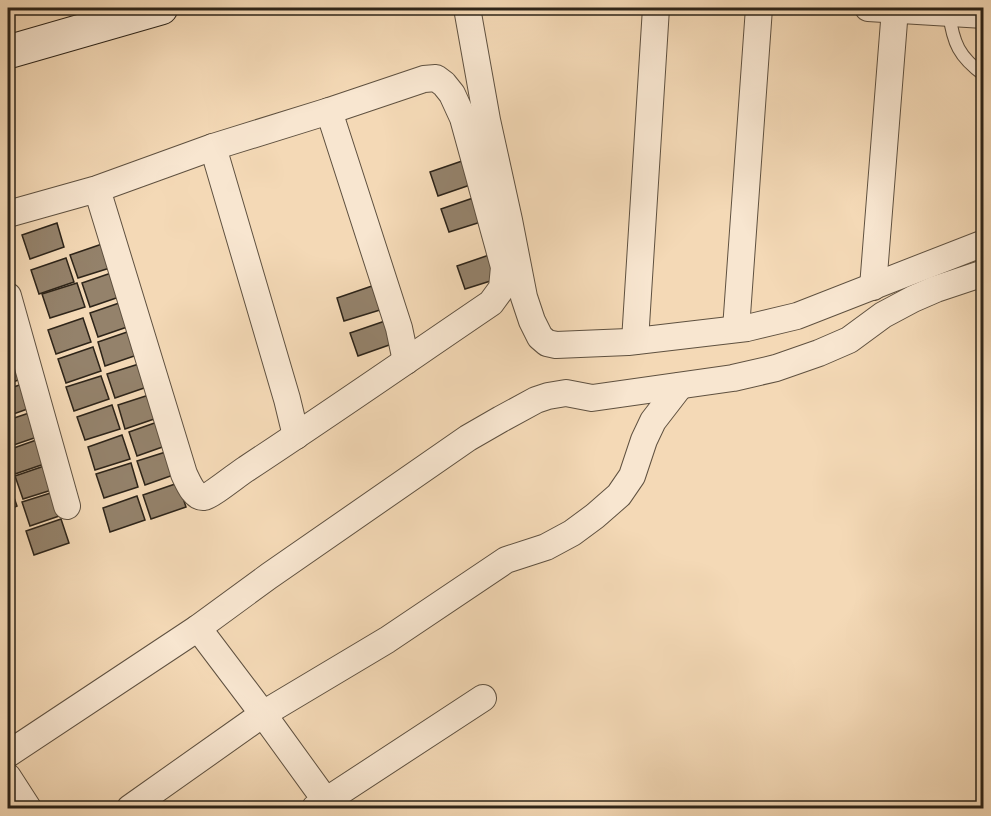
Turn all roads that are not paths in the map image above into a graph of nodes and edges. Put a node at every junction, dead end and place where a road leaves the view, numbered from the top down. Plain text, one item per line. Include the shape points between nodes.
1 (161, 8) edge
2 (467, 8) edge
3 (656, 8) edge
4 (759, 8) edge
5 (868, 8) edge
6 (895, 9) junction
7 (949, 13) junction
8 (984, 15) edge
9 (8, 52) edge
10 (984, 75) edge
11 (329, 111) junction
12 (213, 147) junction
13 (97, 189) junction
14 (8, 214) edge
15 (984, 243) edge
16 (984, 273) edge
17 (873, 287) junction
18 (8, 296) edge
19 (736, 329) junction
20 (635, 341) junction
21 (406, 361) junction
22 (680, 386) junction
23 (296, 436) junction
24 (67, 506) dead end
25 (198, 628) junction
26 (483, 698) dead end
27 (263, 714) junction
28 (8, 754) edge
29 (8, 777) edge
30 (324, 806) edge
31 (28, 808) edge
32 (130, 808) edge

1 - 9 main road
2 - 20 street via 524,297 540,338 556,345
3 - 20 street
4 - 19 street
5 - 6 street
6 - 7 street
6 - 17 street
7 - 8 street
7 - 10 lane via 959,50
11 - 12 street
11 - 21 street via 399,328
11 - 21 street via 436,78 452,94 463,118 504,267 502,288 491,303
12 - 13 street
12 - 23 street
13 - 14 street
13 - 23 street via 190,486 198,495 209,495
15 - 17 street
16 - 22 street via 913,299 849,340 819,353 744,376
17 - 19 street via 798,316
18 - 24 street
19 - 20 street
21 - 23 street
22 - 25 street via 592,398 566,393 536,400 468,438
22 - 27 street via 653,421 632,476 619,495 595,516 546,547 506,561 387,640
25 - 27 street
25 - 28 street
26 - 30 street
27 - 30 street
27 - 32 street
29 - 31 street

